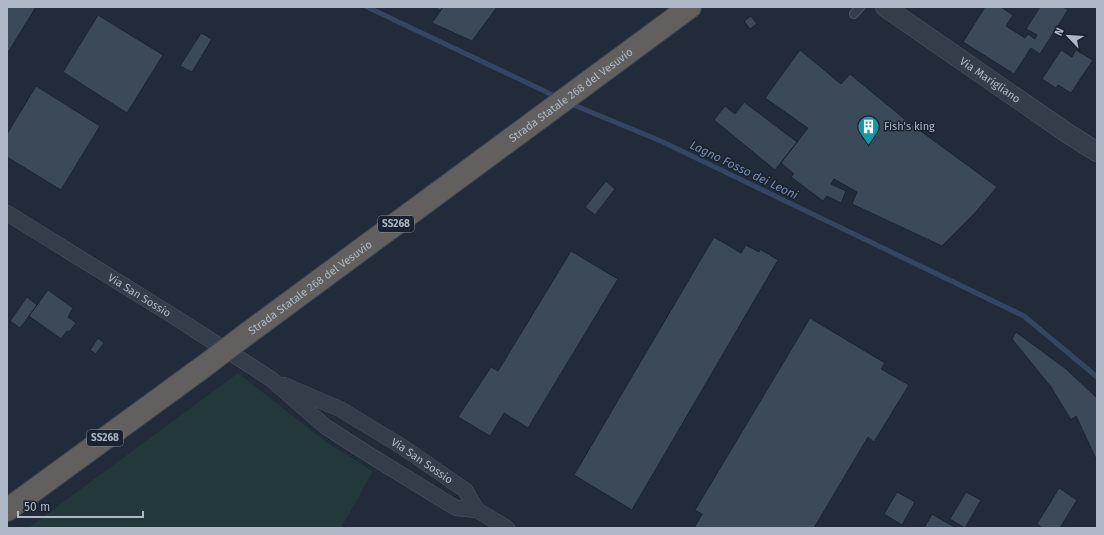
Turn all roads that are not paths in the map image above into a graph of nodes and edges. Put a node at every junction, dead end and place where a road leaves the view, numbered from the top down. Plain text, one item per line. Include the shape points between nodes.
1 (690, 7) edge
2 (860, 7) edge
3 (885, 7) edge
4 (854, 14) dead end
5 (1097, 152) edge
6 (7, 213) edge
7 (271, 379) junction
8 (7, 510) edge
9 (478, 510) junction
10 (507, 528) edge

1 - 8 highway, Strada Statale 268 del Vesuvio / SS268, bridge
2 - 4 lane
3 - 5 street, Via Marigliano via 1064,138
6 - 7 street, Via San Sossio
7 - 9 street, Via San Sossio via 340,409 400,446 465,490
7 - 9 street, Via San Sossio via 326,426 368,454 456,508
9 - 10 street, Via San Sossio

